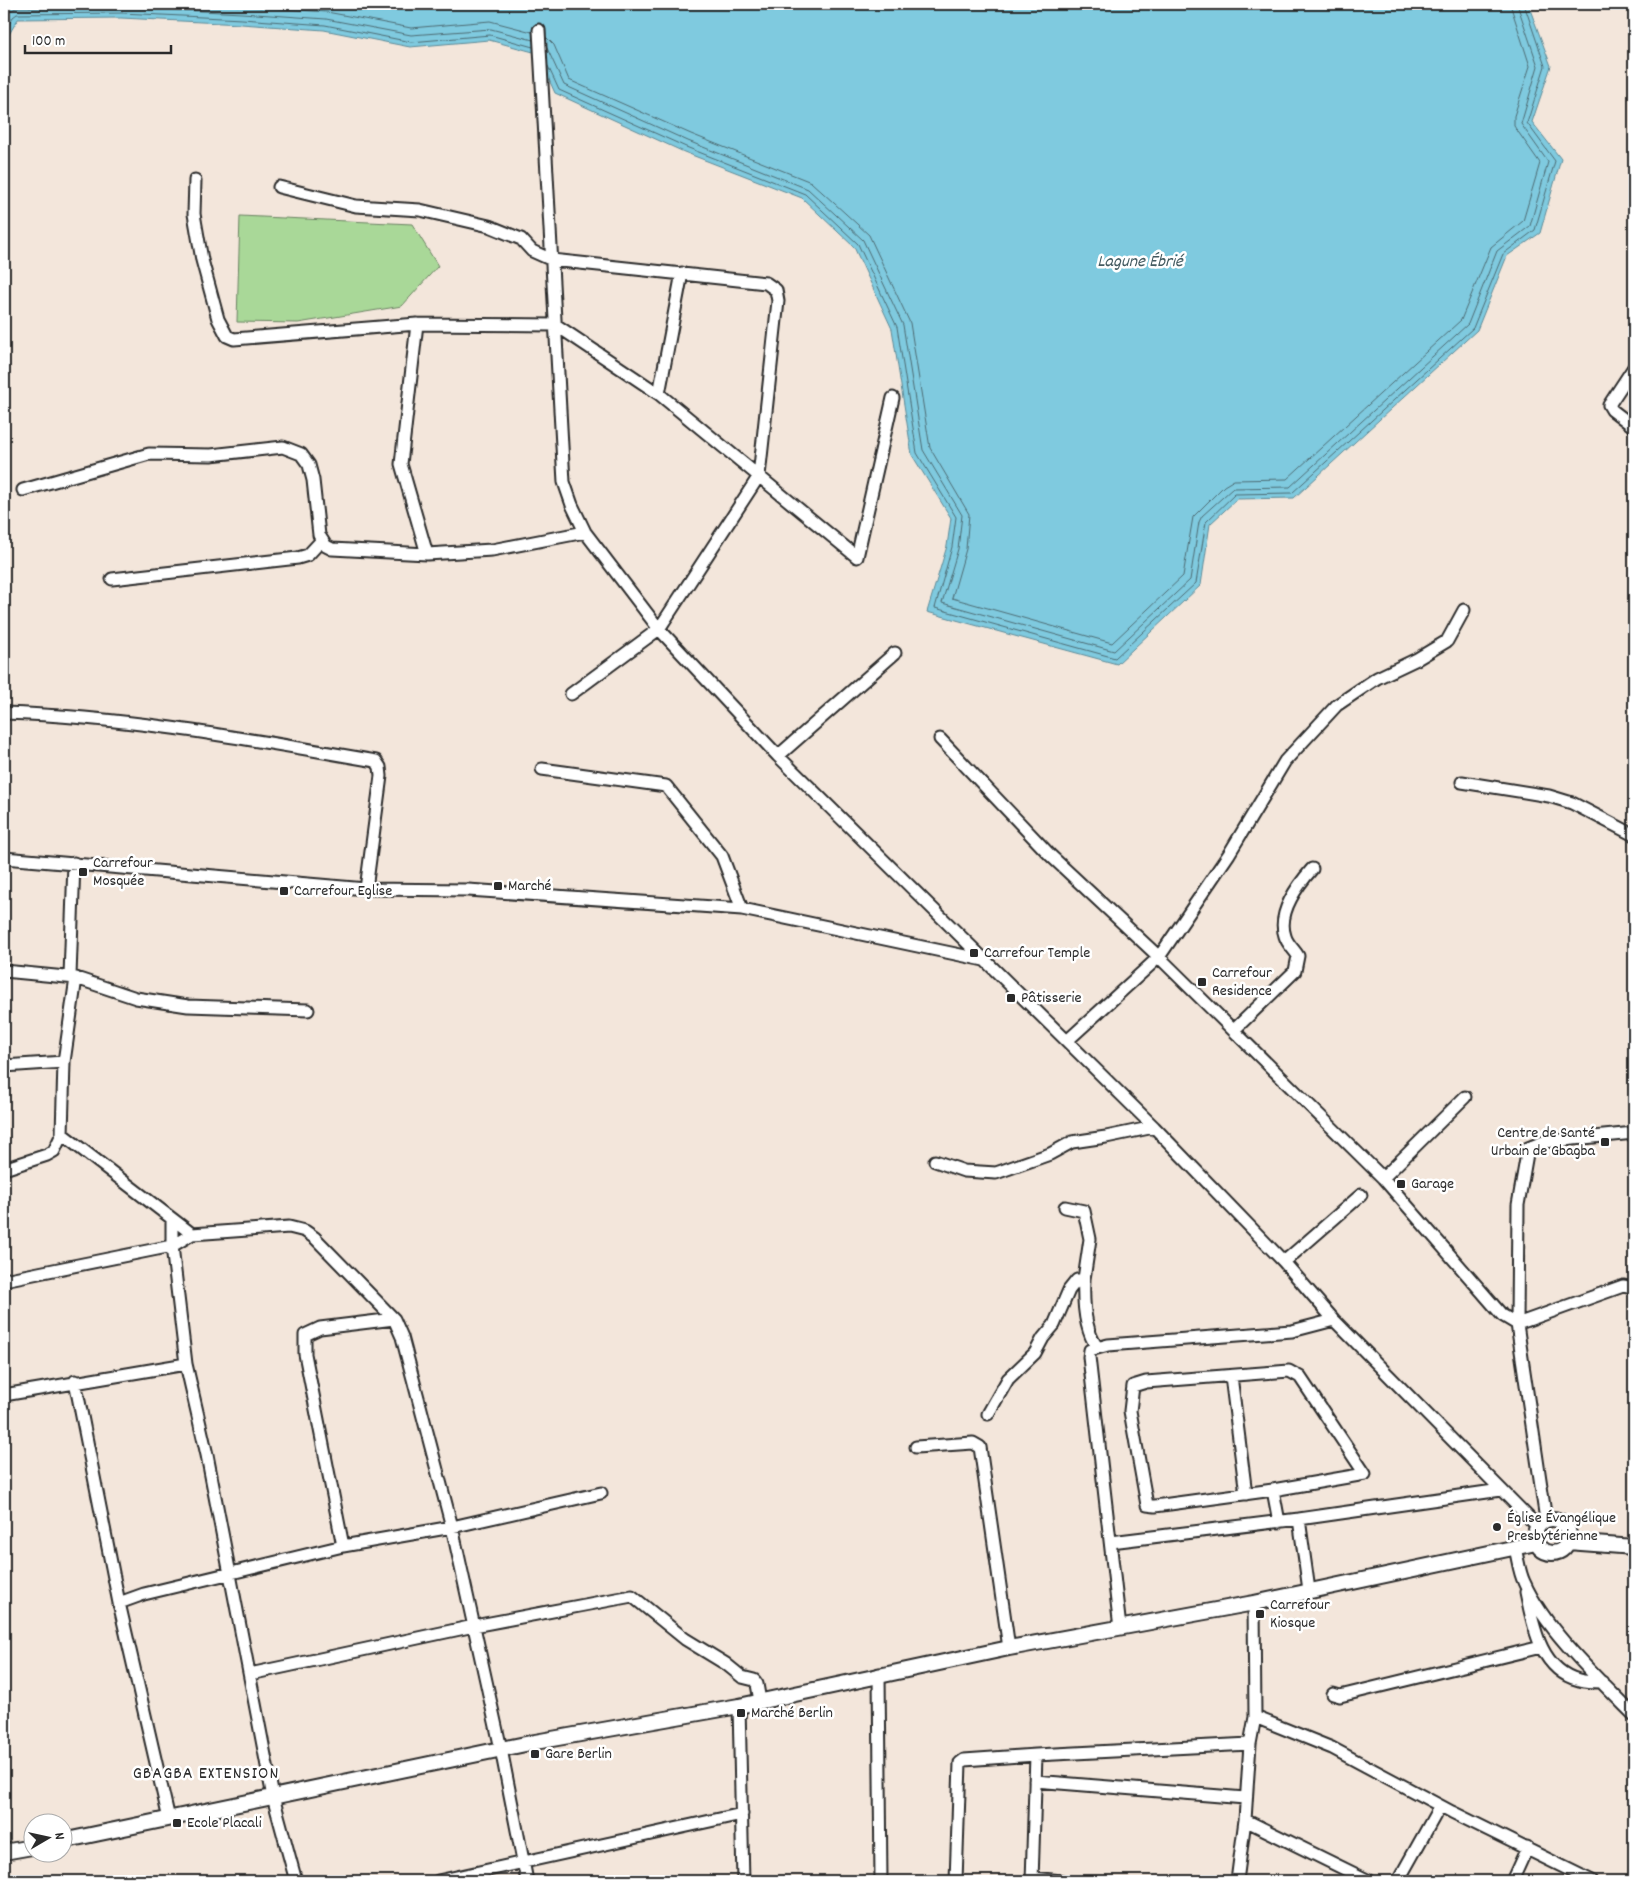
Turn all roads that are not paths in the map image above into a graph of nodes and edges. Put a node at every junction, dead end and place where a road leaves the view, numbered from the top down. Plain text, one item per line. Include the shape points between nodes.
1 (539, 30) dead end
2 (195, 180) dead end
3 (279, 187) dead end
4 (552, 260) junction
5 (682, 273) junction
6 (417, 324) junction
7 (556, 325) junction
8 (1634, 367) edge
9 (659, 394) junction
10 (893, 398) dead end
11 (1634, 427) edge
12 (759, 476) junction
13 (24, 490) dead end
14 (585, 532) junction
15 (321, 541) junction
16 (427, 554) junction
17 (112, 579) dead end
18 (1464, 610) dead end
19 (659, 629) junction
20 (895, 653) dead end
21 (571, 694) dead end
22 (4, 713) edge
23 (940, 739) dead end
24 (778, 756) junction
25 (542, 769) dead end
26 (1462, 782) dead end
27 (1634, 835) edge
28 (4, 858) edge
29 (74, 863) junction
30 (1312, 869) dead end
31 (366, 889) junction
32 (742, 909) junction
33 (1159, 957) junction
34 (984, 960) junction
35 (4, 971) edge
36 (73, 977) junction
37 (308, 1010) dead end
38 (1234, 1030) junction
39 (1066, 1041) junction
40 (64, 1062) junction
41 (4, 1066) edge
42 (1465, 1097) dead end
43 (1154, 1126) junction
44 (1634, 1133) edge
45 (62, 1134) junction
46 (935, 1161) dead end
47 (4, 1169) edge
48 (1383, 1178) junction
49 (1362, 1195) dead end
50 (1065, 1207) dead end
51 (172, 1220) junction
52 (192, 1234) junction
53 (172, 1246) junction
54 (1284, 1262) junction
55 (1084, 1279) junction
56 (4, 1280) edge
57 (1634, 1288) edge
58 (394, 1319) junction
59 (1334, 1320) junction
60 (1518, 1324) junction
61 (1097, 1348) junction
62 (186, 1364) junction
63 (1231, 1376) junction
64 (75, 1382) junction
65 (4, 1395) edge
66 (988, 1414) dead end
67 (916, 1447) dead end
68 (1273, 1490) junction
69 (1501, 1490) junction
70 (601, 1493) dead end
71 (1246, 1494) junction
72 (1299, 1519) junction
73 (1279, 1522) junction
74 (1542, 1524) junction
75 (452, 1527) junction
76 (1111, 1542) junction
77 (1568, 1542) junction
78 (1536, 1543) junction
79 (343, 1546) junction
80 (1634, 1547) edge
81 (1515, 1548) junction
82 (230, 1574) junction
83 (1523, 1581) junction
84 (1309, 1590) junction
85 (119, 1602) junction
86 (1254, 1603) junction
87 (474, 1626) junction
88 (1120, 1628) junction
89 (1541, 1647) junction
90 (1009, 1648) junction
91 (250, 1674) junction
92 (879, 1674) junction
93 (1602, 1682) junction
94 (1332, 1694) dead end
95 (760, 1701) junction
96 (739, 1706) junction
97 (1634, 1715) edge
98 (1255, 1717) junction
99 (1250, 1744) junction
100 (501, 1749) junction
101 (1036, 1754) junction
102 (1035, 1781) junction
103 (274, 1797) junction
104 (1245, 1798) junction
105 (1440, 1806) junction
106 (742, 1814) junction
107 (169, 1819) junction
108 (1245, 1820) junction
109 (72, 1839) edge
110 (1526, 1848) junction
111 (22, 1849) edge
112 (4, 1852) edge
113 (523, 1863) junction
114 (1032, 1880) edge
115 (296, 1881) edge
116 (438, 1881) edge
117 (527, 1881) edge
118 (743, 1881) edge
119 (881, 1881) edge
120 (956, 1881) edge
121 (1062, 1881) edge
122 (1237, 1881) edge
123 (1369, 1881) edge
124 (1398, 1881) edge
125 (1512, 1881) edge
126 (1592, 1881) edge

1 - 4 street
2 - 6 street via 197,242 218,319 227,336 234,339
3 - 4 street via 356,206 420,210 489,226 521,239 532,251
4 - 5 street
4 - 7 street
5 - 9 street
5 - 12 street via 766,283 776,290 778,301
6 - 7 street
6 - 16 street via 401,464
7 - 9 street
7 - 14 street via 564,482
8 - 11 street via 1609,405
9 - 12 street
10 - 12 street via 857,557
12 - 19 street
13 - 15 street via 149,454 211,454 282,448 301,454 309,465
14 - 16 street via 492,550
14 - 19 street
15 - 16 street via 340,551
15 - 17 street via 308,555 298,558
18 - 33 street via 1447,642 1377,678 1337,705 1285,761 1229,854
19 - 21 street
19 - 24 street
20 - 24 street
22 - 31 street via 48,714 223,734 376,761 381,776
23 - 33 street via 1050,855
24 - 34 street
25 - 32 street via 666,786 722,856
26 - 27 street via 1572,803
28 - 29 street
29 - 31 street
29 - 36 street
30 - 38 street via 1290,898 1283,925 1284,936 1298,956 1295,971
31 - 32 street via 468,890
32 - 34 street
33 - 38 street
33 - 39 street
34 - 39 street
35 - 36 street
36 - 37 street via 136,998 188,1006
36 - 40 street
38 - 48 street
39 - 43 street
40 - 41 street
40 - 45 street
42 - 48 street
43 - 46 street via 1106,1138 1072,1142 1050,1154 996,1173 964,1171
43 - 54 street
44 - 60 street via 1543,1142 1528,1148 1518,1205
45 - 47 street via 54,1151 48,1155
45 - 51 street
48 - 60 street via 1502,1315
49 - 54 street
50 - 55 street via 1084,1211 1090,1239
51 - 52 street
51 - 53 street
52 - 53 street
52 - 58 street via 289,1227 305,1231
53 - 56 street
53 - 62 street
54 - 59 street
55 - 61 street via 1090,1338
55 - 66 street via 1077,1280 1069,1290 1054,1325 1035,1353 1008,1379
57 - 60 street via 1623,1286
58 - 75 street via 430,1436
58 - 79 street via 320,1328 305,1335 304,1354
59 - 61 street via 1292,1331
59 - 69 street
60 - 74 street
61 - 76 street via 1090,1350 1089,1357
62 - 64 street
62 - 82 street
63 - 68 street via 1289,1371 1300,1377 1364,1474
63 - 71 street
63 - 71 street via 1146,1382 1133,1386 1130,1411 1147,1504 1156,1506
64 - 65 street
64 - 85 street
67 - 90 street via 974,1443 980,1447
68 - 71 street
68 - 73 street
69 - 72 street
69 - 74 street
70 - 75 street
72 - 73 street
72 - 84 street
73 - 76 street
74 - 77 street via 1557,1520 1566,1526
74 - 78 street via 1536,1532
75 - 79 street
75 - 87 street
76 - 88 street
77 - 78 street via 1555,1553 1544,1551
77 - 80 street
78 - 81 street
79 - 82 street
81 - 83 street
81 - 84 street
82 - 85 street
82 - 91 street
83 - 89 street
83 - 93 street via 1539,1609
84 - 86 street
85 - 107 street
86 - 88 street
86 - 98 street
87 - 91 street
87 - 95 street via 632,1596 685,1639 742,1677 754,1680
87 - 100 street
88 - 90 street
89 - 93 street via 1564,1674 1580,1681
89 - 94 street via 1340,1696
90 - 92 street
91 - 103 street
92 - 95 street
92 - 119 street
93 - 97 street
95 - 96 street
96 - 100 street
96 - 106 street
98 - 99 street
98 - 105 street via 1332,1748
99 - 101 street
99 - 104 street
100 - 103 street
100 - 113 street
101 - 102 street
101 - 120 street via 964,1760 960,1763
102 - 104 street
102 - 114 street
103 - 107 street
103 - 115 street
104 - 108 street
105 - 110 street
105 - 124 street
106 - 113 street
106 - 118 street
107 - 109 street
108 - 122 street
108 - 123 street
110 - 125 street
110 - 126 street
111 - 112 street
113 - 116 street
113 - 117 street
114 - 121 street

